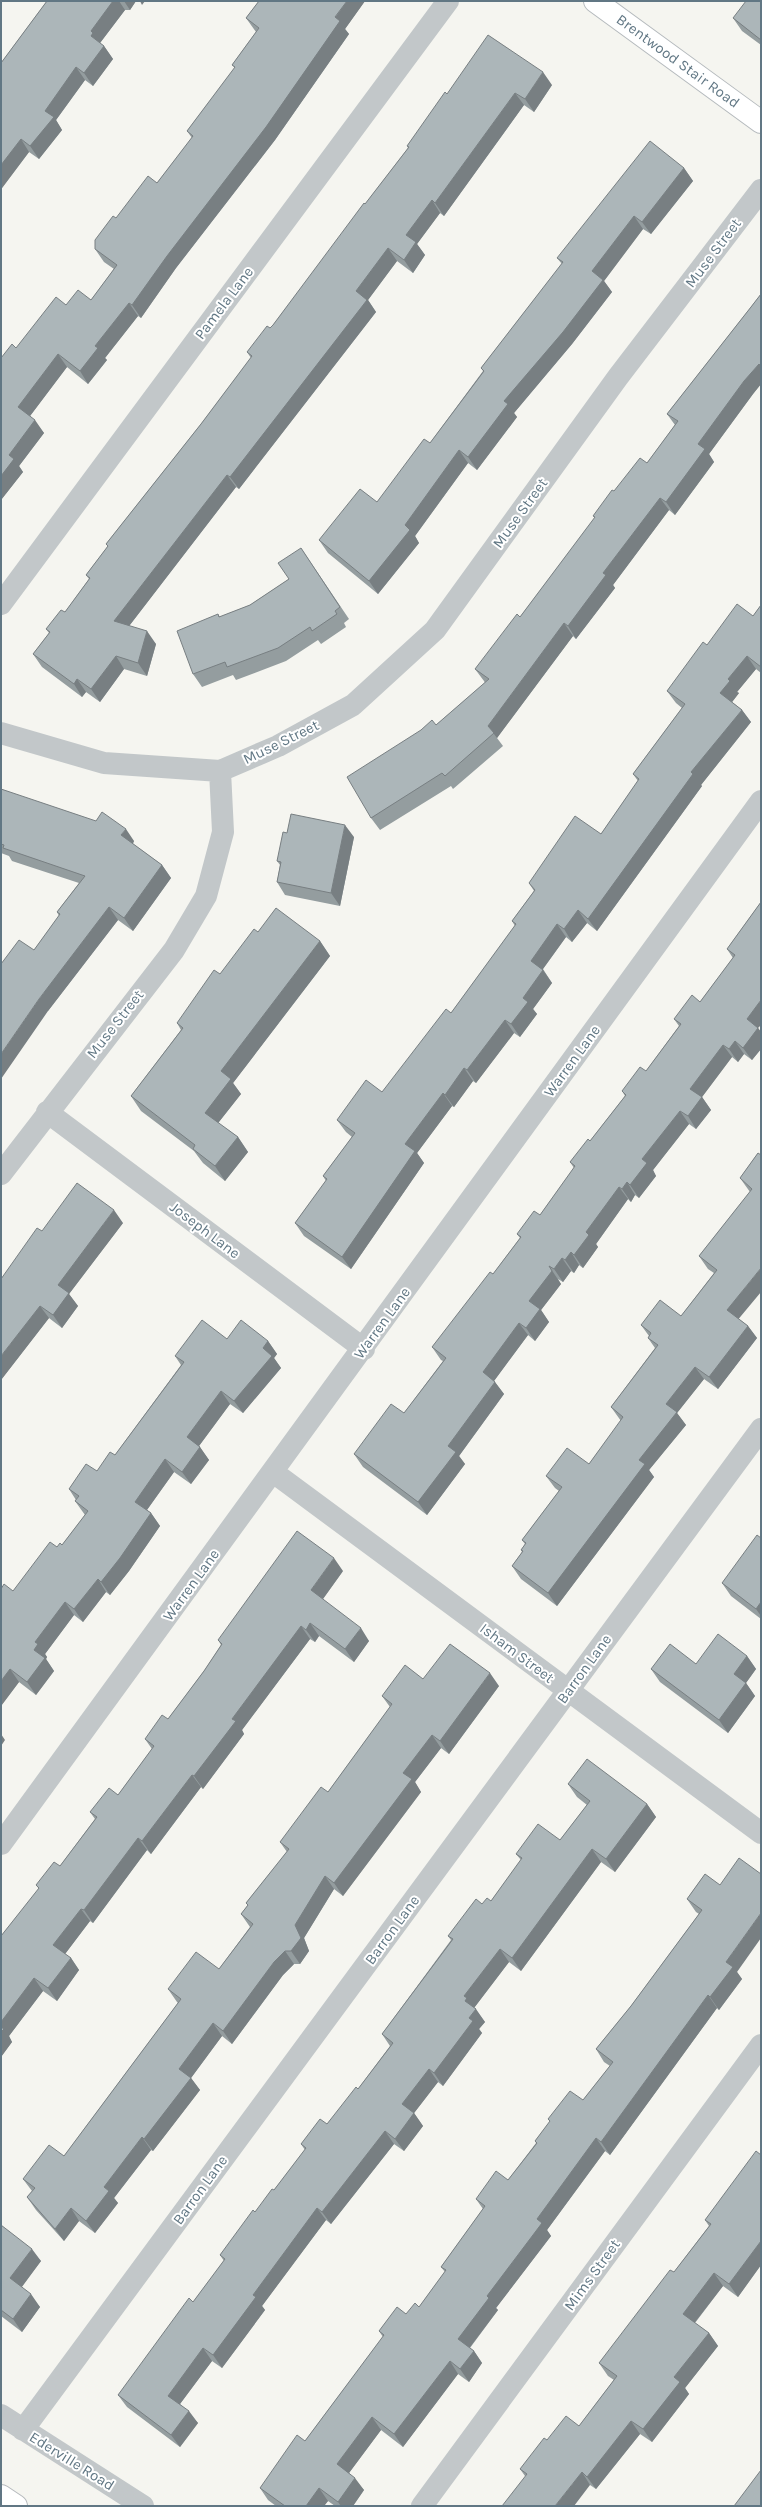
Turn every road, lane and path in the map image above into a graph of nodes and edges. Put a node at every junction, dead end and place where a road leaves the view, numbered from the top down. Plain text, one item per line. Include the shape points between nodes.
1 (448, 1) edge
2 (595, 1) edge
3 (761, 122) edge
4 (761, 190) edge
5 (1, 604) edge
6 (1, 733) edge
7 (220, 771) junction
8 (761, 801) edge
9 (47, 1112) junction
10 (1, 1174) edge
11 (364, 1348) junction
12 (761, 1429) edge
13 (273, 1472) junction
14 (568, 1690) junction
15 (761, 1833) edge
16 (1, 1844) edge
17 (761, 2045) edge
18 (1, 2415) edge
19 (23, 2430) junction
20 (1, 2496) edge
21 (16, 2506) edge
22 (143, 2506) edge
23 (422, 2506) edge

1 - 5 street, Pamela Lane
2 - 3 main road, Brentwood Stair Road
4 - 7 street, Muse Street via 618,377 435,630 353,705 278,746
6 - 7 street, Muse Street via 104,763
7 - 9 street, Muse Street via 223,832 206,896 174,950
8 - 11 street, Warren Lane
9 - 10 street, Muse Street
9 - 11 street, Joseph Lane
11 - 13 street, Warren Lane
12 - 14 street, Barron Lane
13 - 14 street, Isham Street
13 - 16 street, Warren Lane
14 - 15 street, Isham Street
14 - 19 street, Barron Lane
17 - 23 street, Mims Street
18 - 19 street, Ederville Road
19 - 22 street, Ederville Road
20 - 21 main road

